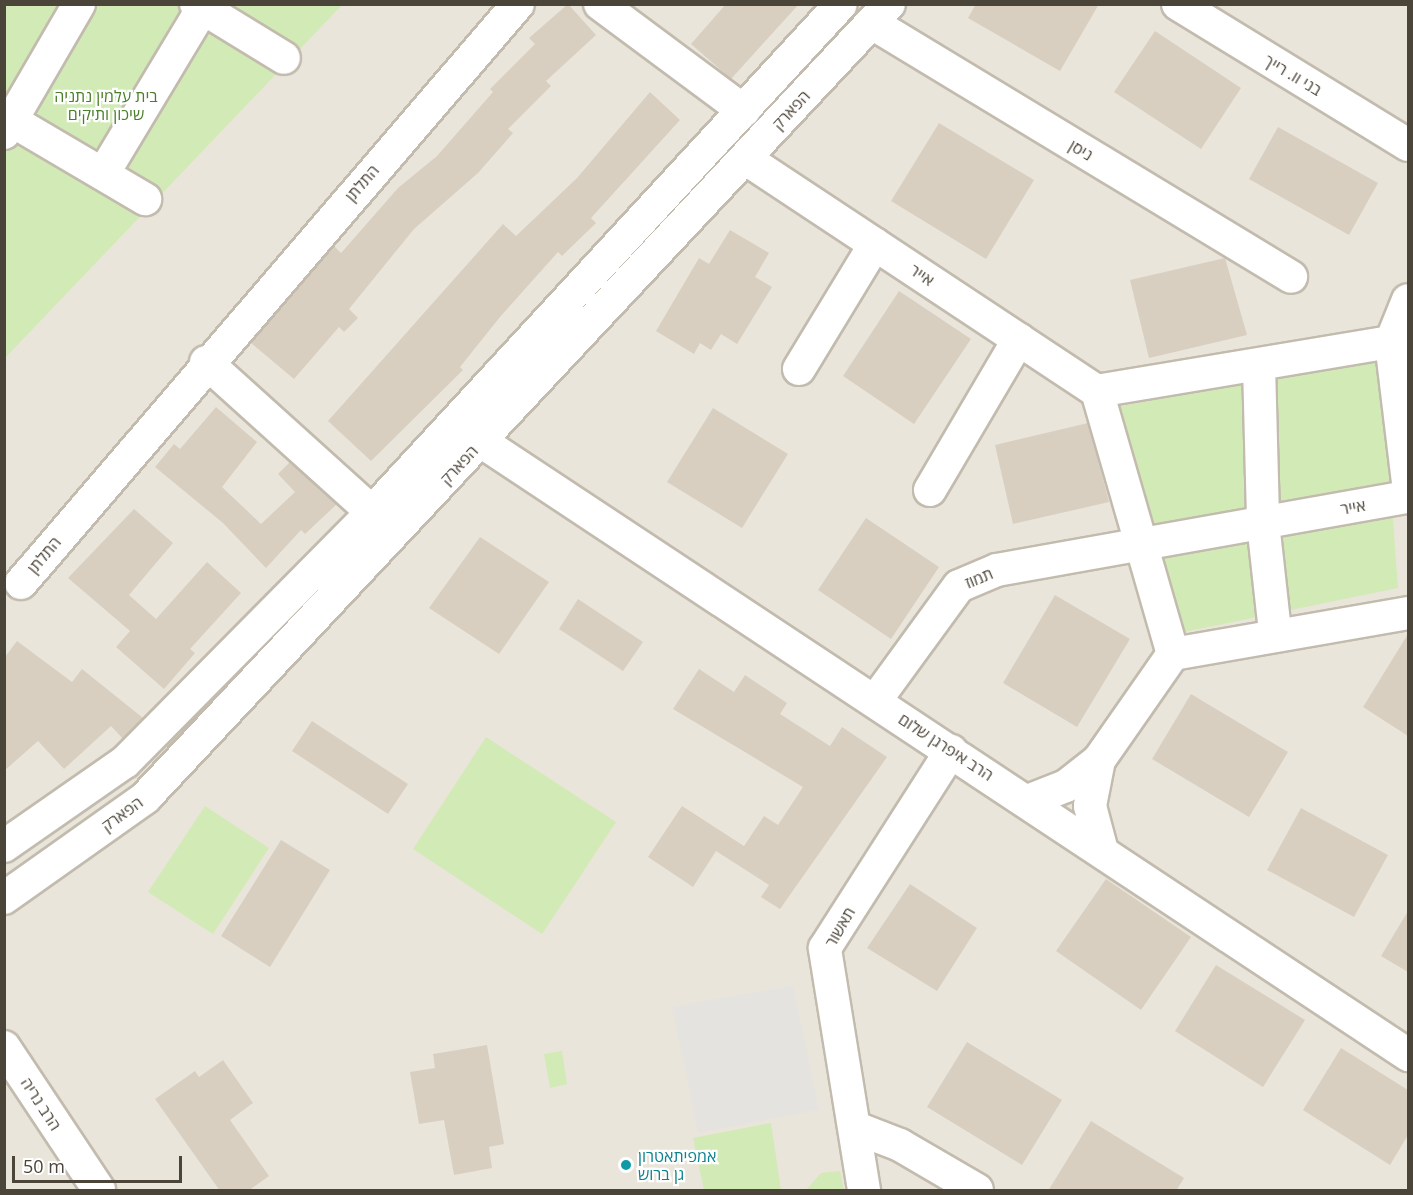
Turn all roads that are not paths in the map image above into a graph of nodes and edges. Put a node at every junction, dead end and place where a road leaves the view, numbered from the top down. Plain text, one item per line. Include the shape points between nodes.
1 (79, 4) edge
2 (518, 4) edge
3 (600, 4) edge
4 (841, 4) edge
5 (1178, 4) edge
6 (201, 6) edge
7 (880, 14) edge
8 (284, 58) dead end
9 (744, 111) junction
10 (7, 123) edge
11 (1408, 145) edge
12 (746, 159) junction
13 (103, 174) junction
14 (145, 198) dead end
15 (876, 244) junction
16 (1291, 277) dead end
17 (1408, 300) edge
18 (1019, 339) junction
19 (1391, 342) junction
20 (206, 362) junction
21 (1259, 365) junction
22 (799, 369) dead end
23 (1097, 391) junction
24 (482, 442) junction
25 (1408, 482) edge
26 (930, 490) dead end
27 (1408, 497) edge
28 (372, 512) junction
29 (1263, 523) junction
30 (1138, 542) junction
31 (21, 583) dead end
32 (1408, 613) edge
33 (1275, 632) junction
34 (1173, 654) junction
35 (875, 701) junction
36 (951, 751) junction
37 (1099, 760) junction
38 (1028, 801) junction
39 (4, 846) edge
40 (1102, 851) junction
41 (4, 898) edge
42 (4, 1047) edge
43 (1408, 1055) edge
44 (856, 1128) junction
45 (99, 1191) edge
46 (864, 1191) edge
47 (977, 1191) edge

1 - 10 street
2 - 20 street, התלתן
3 - 9 street
4 - 9 street, הפארק
5 - 11 street, בני וו. רייך
6 - 8 street
6 - 13 street
7 - 12 street, הפארק
7 - 16 street, ניסן
9 - 28 street, הפארק
10 - 13 street
12 - 15 street, אייר
12 - 24 street, הפארק
13 - 14 street
15 - 18 street, אייר
15 - 22 street
17 - 19 street
18 - 23 street, אייר
18 - 26 street
19 - 21 street
19 - 25 street
20 - 28 street
20 - 31 street, התלתן
21 - 23 street
21 - 29 street
23 - 30 street
24 - 35 street, הרב איפרגן שלום
24 - 41 street, הפארק via 145,798
27 - 29 street, אייר
28 - 39 street, הפארק via 125,762
29 - 30 street, אייר
29 - 33 street
30 - 34 street
30 - 35 street, תמוז via 998,570 959,586
32 - 33 street
33 - 34 street
34 - 37 street
35 - 36 street, הרב איפרגן שלום
36 - 38 street, הרב איפרגן שלום
36 - 44 street, תאשור via 825,948
37 - 38 street via 1066,786
37 - 40 street via 1090,806
38 - 40 street, הרב איפרגן שלום
40 - 43 street, הרב איפרגן שלום
42 - 45 street, הרב נריה
44 - 46 street, תאשור
44 - 47 street via 900,1145

